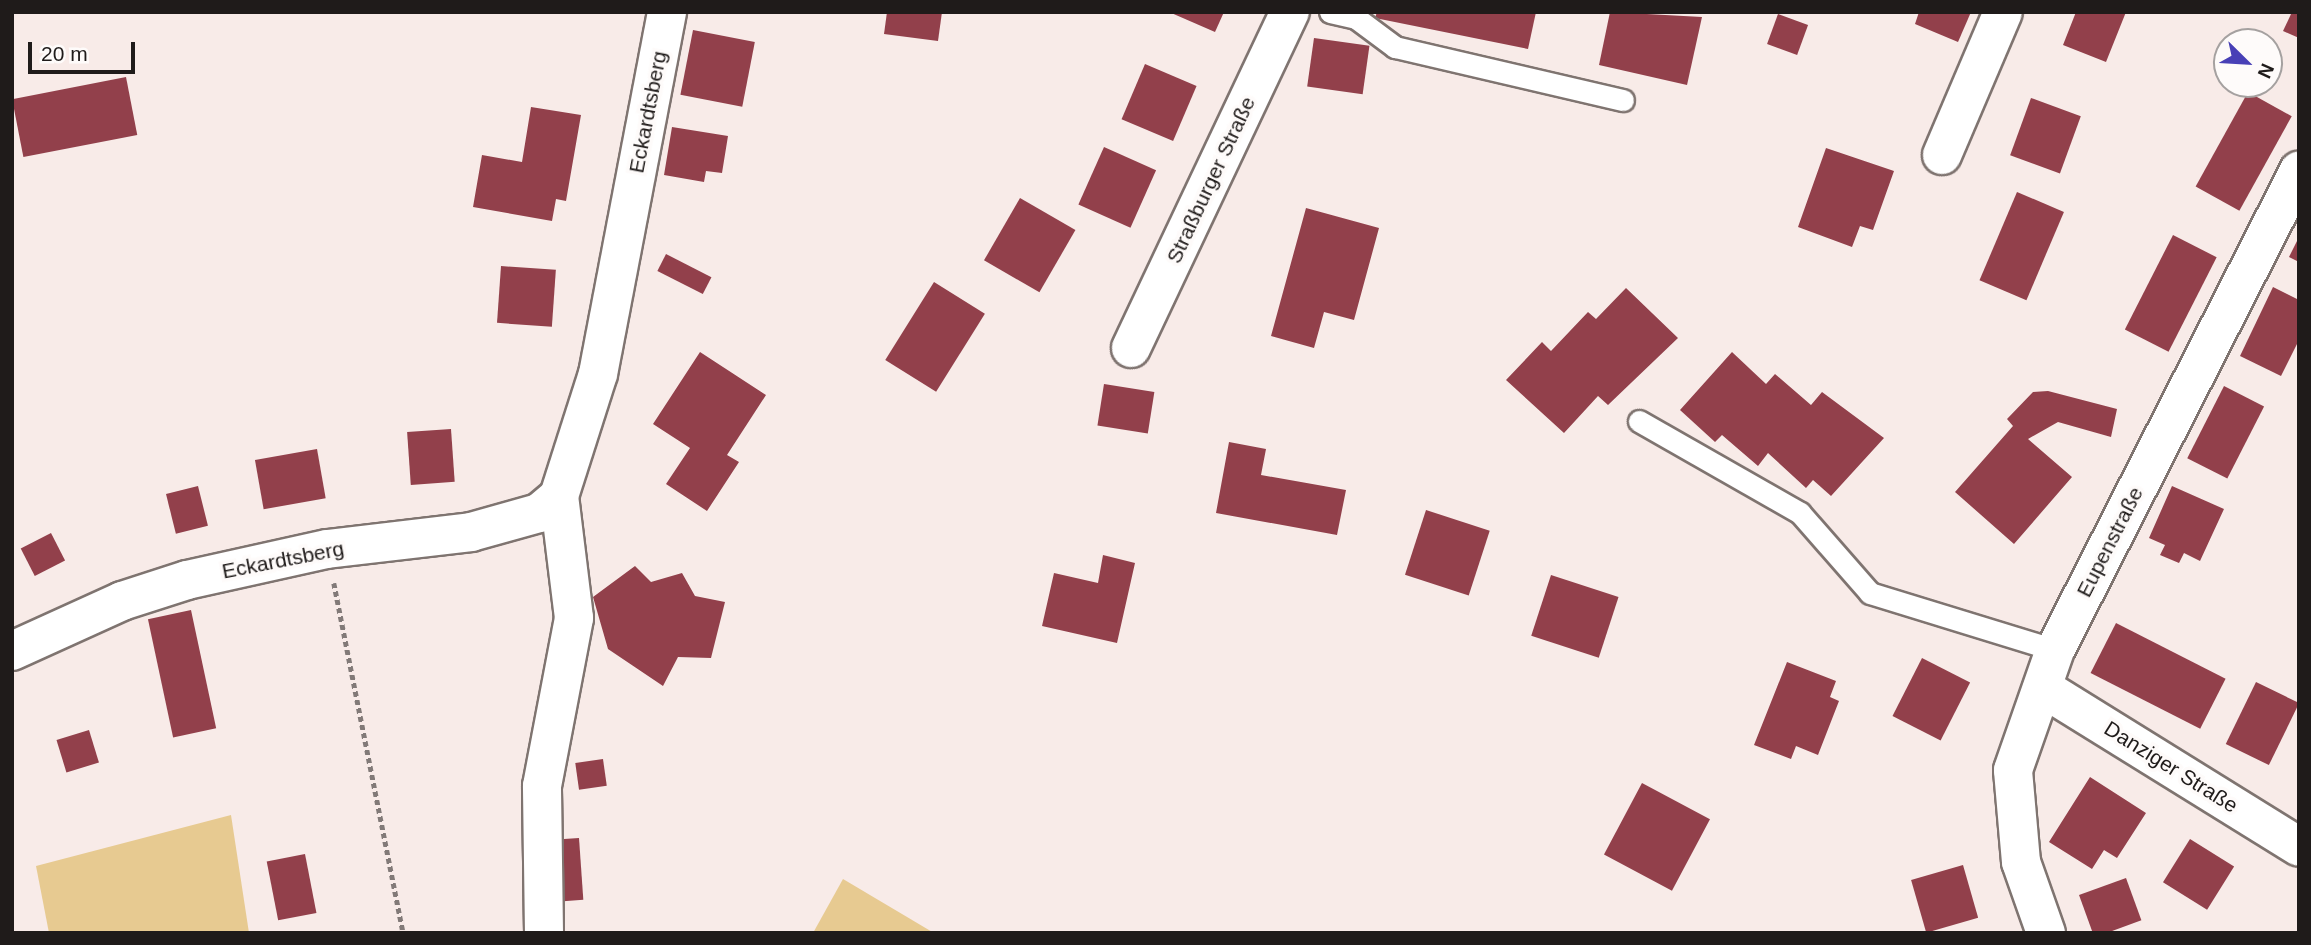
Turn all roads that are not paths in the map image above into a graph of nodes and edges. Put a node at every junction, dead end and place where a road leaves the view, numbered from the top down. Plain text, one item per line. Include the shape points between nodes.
1 (667, 12) edge
2 (1290, 12) edge
3 (1330, 12) edge
4 (2003, 12) edge
5 (1623, 100) dead end
6 (1942, 155) dead end
7 (2299, 171) edge
8 (1131, 348) dead end
9 (1639, 421) dead end
10 (559, 496) junction
11 (2055, 650) junction
12 (12, 651) edge
13 (2043, 688) junction
14 (2299, 847) edge
15 (544, 933) edge
16 (2046, 933) edge

1 - 10 street, Eckardtsberg via 598,374
2 - 8 street, Straßburger Straße
3 - 5 lane via 1356,18 1395,47
4 - 6 street
7 - 11 street, Eupenstraße
9 - 11 lane via 1800,513 1870,593
10 - 12 street, Eckardtsberg via 539,513 471,531 327,549 122,601
10 - 15 street, Eckardtsberg via 574,618 542,786
11 - 13 street, Eupenstraße
13 - 14 street, Danziger Straße
13 - 16 street, Eupenstraße via 2013,770 2021,862

